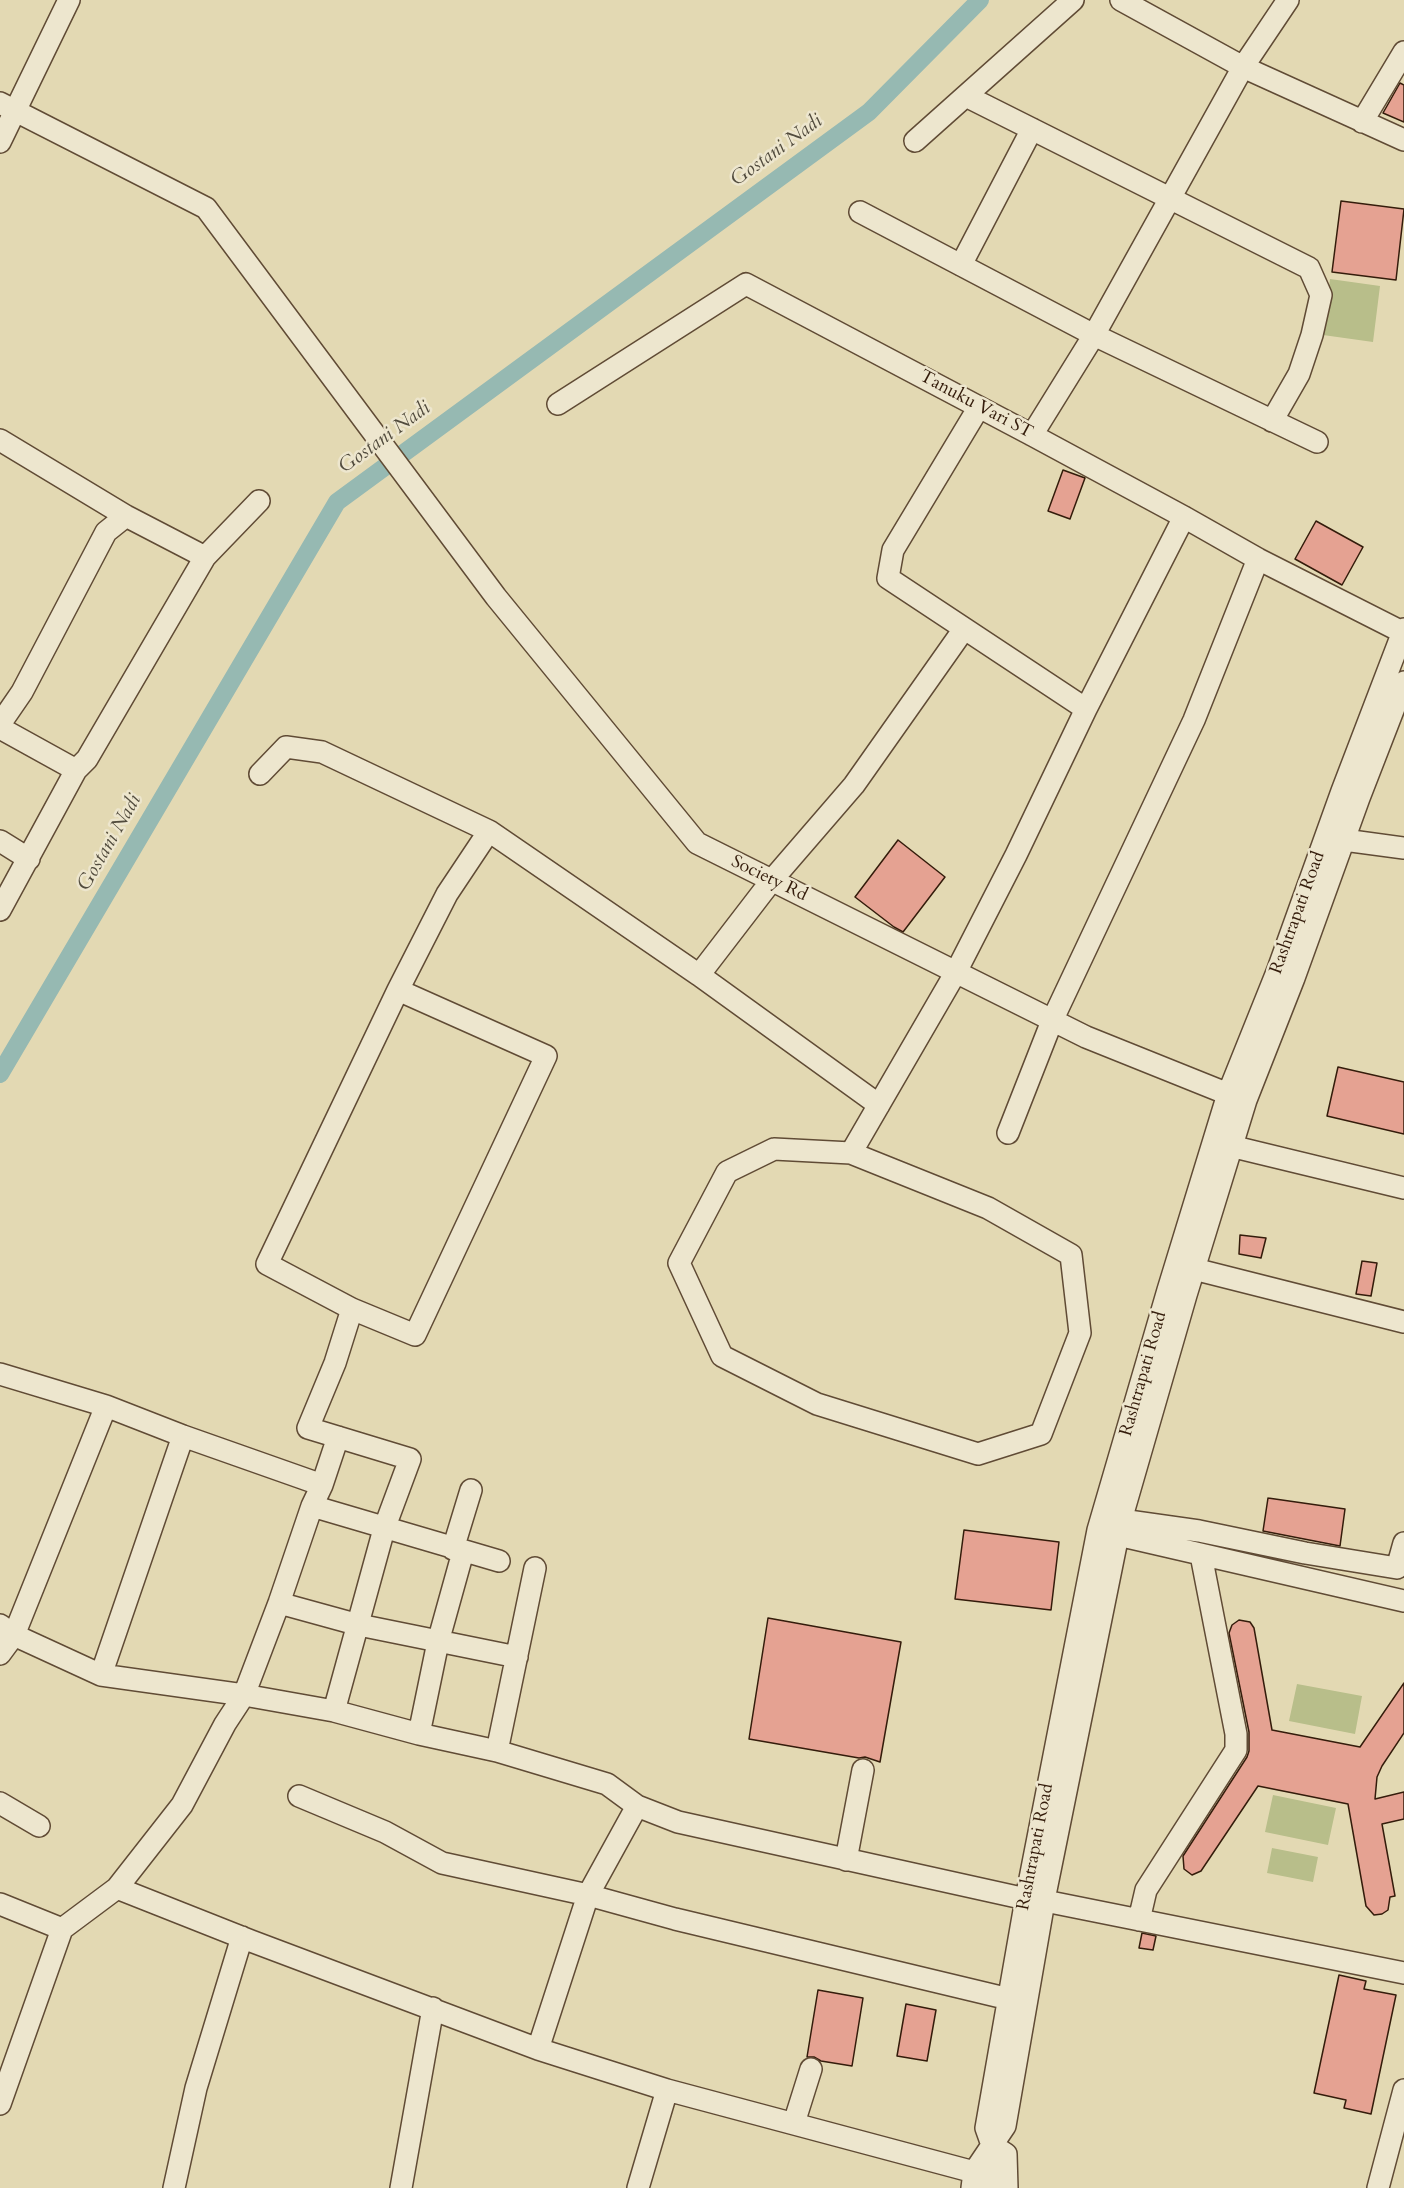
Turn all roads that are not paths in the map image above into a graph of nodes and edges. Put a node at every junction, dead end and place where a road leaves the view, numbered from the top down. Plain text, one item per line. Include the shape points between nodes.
1 (69, 0) edge
2 (1073, 0) edge
3 (1120, 0) edge
4 (1288, 0) edge
5 (1404, 52) edge
6 (1243, 67) junction
7 (966, 96) junction
8 (8, 107) edge
9 (1362, 122) junction
10 (1032, 129) junction
11 (1404, 140) edge
12 (915, 141) dead end
13 (0, 142) edge
14 (1170, 198) junction
15 (860, 212) dead end
16 (961, 265) junction
17 (1094, 335) junction
18 (558, 404) dead end
19 (979, 407) junction
20 (1272, 421) junction
21 (1032, 435) junction
22 (0, 440) edge
23 (1317, 442) dead end
24 (259, 501) dead end
25 (126, 516) junction
26 (1184, 517) junction
27 (205, 557) junction
28 (1258, 559) junction
29 (964, 629) junction
30 (1404, 632) edge
31 (1398, 666) edge
32 (1404, 682) edge
33 (1086, 708) junction
34 (0, 726) edge
35 (76, 770) junction
36 (260, 774) dead end
37 (489, 831) junction
38 (1344, 840) junction
39 (0, 841) edge
40 (1404, 848) edge
41 (29, 859) junction
42 (772, 880) junction
43 (0, 910) edge
44 (956, 972) junction
45 (699, 975) junction
46 (398, 990) junction
47 (1052, 1021) junction
48 (1228, 1094) junction
49 (879, 1105) junction
50 (1008, 1133) dead end
51 (1223, 1144) junction
52 (851, 1153) junction
53 (1404, 1188) edge
54 (1194, 1269) junction
55 (352, 1309) junction
56 (1404, 1322) edge
57 (0, 1374) edge
58 (106, 1407) junction
59 (183, 1436) junction
60 (338, 1437) junction
61 (322, 1485) junction
62 (471, 1490) dead end
63 (312, 1506) junction
64 (1112, 1528) junction
65 (384, 1529) junction
66 (1404, 1543) edge
67 (458, 1550) junction
68 (1201, 1555) junction
69 (499, 1561) dead end
70 (535, 1568) dead end
71 (1404, 1601) edge
72 (279, 1603) junction
73 (359, 1624) junction
74 (7, 1630) edge
75 (438, 1642) junction
76 (0, 1654) edge
77 (517, 1657) junction
78 (101, 1675) junction
79 (244, 1695) junction
80 (334, 1710) junction
81 (419, 1734) junction
82 (497, 1751) junction
83 (863, 1770) dead end
84 (299, 1796) dead end
85 (0, 1803) edge
86 (637, 1806) junction
87 (39, 1826) dead end
88 (846, 1860) junction
89 (117, 1887) junction
90 (588, 1895) junction
91 (1035, 1900) junction
92 (0, 1904) edge
93 (1139, 1920) junction
94 (62, 1929) junction
95 (242, 1937) junction
96 (1404, 1973) edge
97 (1009, 1999) junction
98 (433, 2008) junction
99 (538, 2049) junction
100 (811, 2069) dead end
101 (667, 2090) junction
102 (1404, 2090) edge
103 (0, 2104) edge
104 (794, 2123) junction
105 (992, 2145) junction
106 (973, 2180) edge
107 (174, 2188) edge
108 (401, 2188) edge
109 (638, 2188) edge
110 (988, 2188) edge
111 (1007, 2188) edge
112 (1378, 2188) edge

1 - 8 street
2 - 7 street
3 - 6 street
4 - 6 street
5 - 9 street
6 - 9 street
6 - 14 street
7 - 10 street
7 - 12 street
8 - 13 street
8 - 42 street, Society Rd via 206,207 496,597 697,843
9 - 11 street
10 - 14 street
10 - 16 street
14 - 17 street
14 - 20 street via 1309,268 1321,295 1312,335 1299,374
15 - 16 street
16 - 17 street
17 - 20 street
17 - 21 street
18 - 19 street, Tanuku Vari ST via 746,284
19 - 21 street, Tanuku Vari ST
19 - 29 street via 893,550 888,578
20 - 23 street
21 - 26 street, Tanuku Vari ST
22 - 25 street
24 - 27 street
25 - 27 street
25 - 34 street via 106,531 22,692
26 - 28 street, Tanuku Vari ST
26 - 33 street
27 - 35 street via 87,759
28 - 30 street, Tanuku Vari ST
28 - 47 street via 1194,720
29 - 33 street
29 - 42 street via 854,784
30 - 31 street, Rashtrapati Road
31 - 48 street, Rashtrapati Road via 1342,791
32 - 38 street, Rashtrapati Road
33 - 44 street
34 - 35 street
35 - 41 street
36 - 37 street via 286,747 322,752
37 - 45 street
37 - 46 street via 447,894
38 - 40 street
38 - 51 street, Rashtrapati Road via 1246,1100
39 - 41 street
41 - 43 street
42 - 44 street, Society Rd
42 - 45 street
44 - 47 street, Society Rd
44 - 49 street
45 - 49 street
46 - 55 street via 267,1264
46 - 55 street via 546,1056 415,1335
47 - 48 street, Society Rd
47 - 50 street
48 - 51 street, Rashtrapati Road
49 - 52 street
51 - 53 street
51 - 54 street, Rashtrapati Road
51 - 64 street, Rashtrapati Road via 1168,1290
52 - 52 street via 774,1149 727,1172 679,1263 722,1356 817,1404 978,1454 1041,1434 1080,1333 1071,1255 988,1208
54 - 56 street
54 - 64 street, Rashtrapati Road
55 - 60 street via 308,1428
57 - 58 street
58 - 59 street
58 - 74 street
59 - 61 street
59 - 78 street
60 - 61 street
60 - 65 street via 410,1459
61 - 63 street
62 - 67 street
63 - 65 street
63 - 72 street
64 - 66 street via 1199,1531 1397,1568
64 - 68 street
64 - 91 street, Rashtrapati Road
65 - 67 street
65 - 73 street
67 - 69 street
67 - 75 street
68 - 71 street
68 - 93 street via 1236,1750 1146,1890
70 - 77 street
72 - 73 street
72 - 79 street
73 - 75 street
73 - 80 street
74 - 76 street
74 - 78 street
75 - 77 street
75 - 81 street
77 - 82 street
78 - 79 street
79 - 80 street
79 - 89 street via 182,1805
80 - 81 street
81 - 82 street
82 - 86 street via 607,1784
83 - 88 street
84 - 90 street via 385,1832 442,1863
85 - 87 street
86 - 88 street via 678,1822
86 - 90 street
88 - 91 street
89 - 94 street
89 - 95 street
90 - 97 street
90 - 99 street
91 - 93 street
91 - 97 street, Rashtrapati Road
91 - 105 street, Rashtrapati Road via 1005,2126
92 - 94 street
93 - 96 street
94 - 103 street
95 - 98 street
95 - 107 street via 196,2088
97 - 105 street, Rashtrapati Road via 986,2128
98 - 99 street
98 - 108 street
99 - 101 street
100 - 104 street
101 - 104 street
101 - 109 street
102 - 112 street
104 - 106 street
105 - 106 street
105 - 110 street, Rashtrapati Road
105 - 111 street via 1006,2154

